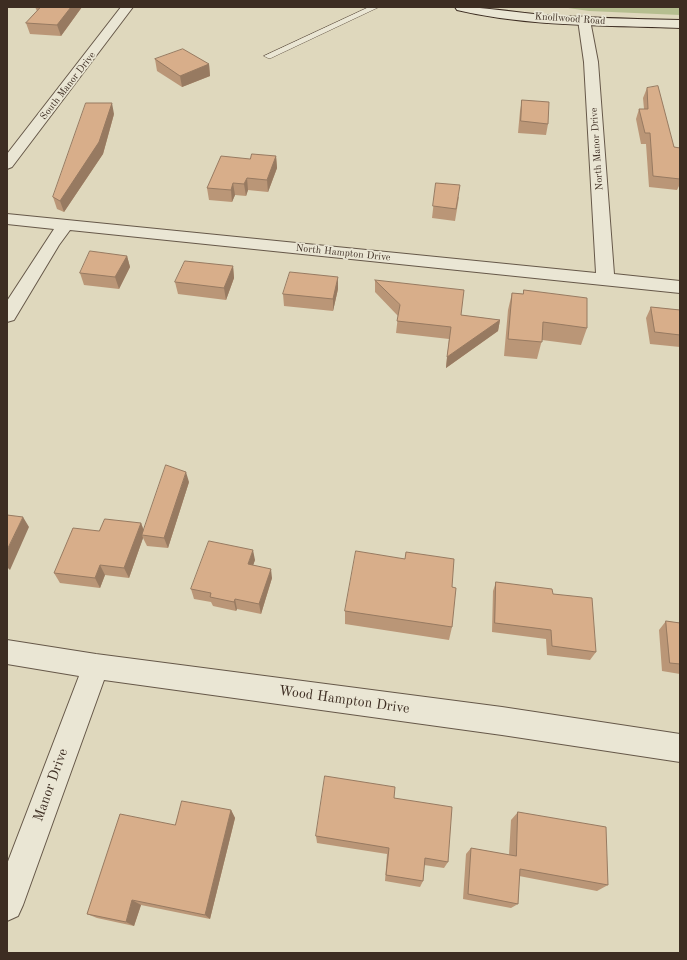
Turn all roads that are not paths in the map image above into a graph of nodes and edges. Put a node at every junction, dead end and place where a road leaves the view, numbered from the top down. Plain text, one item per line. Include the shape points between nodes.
1 (127, 7) edge
2 (375, 7) edge
3 (461, 7) edge
4 (584, 20) junction
5 (680, 24) edge
6 (268, 56) dead end
7 (7, 164) edge
8 (7, 219) edge
9 (65, 226) junction
10 (605, 279) junction
11 (680, 287) edge
12 (7, 316) edge
13 (7, 652) edge
14 (96, 666) junction
15 (680, 748) edge
16 (7, 905) edge

1 - 7 street, South Manor Drive
2 - 6 lane
3 - 4 street, Knollwood Road
4 - 5 street, Knollwood Road
4 - 10 street, North Manor Drive via 591,62
8 - 9 street, North Hampton Drive
9 - 10 street, North Hampton Drive
9 - 12 street
10 - 11 street, North Hampton Drive
13 - 14 street, Wood Hampton Drive
14 - 15 street, Wood Hampton Drive
14 - 16 street, Manor Drive

